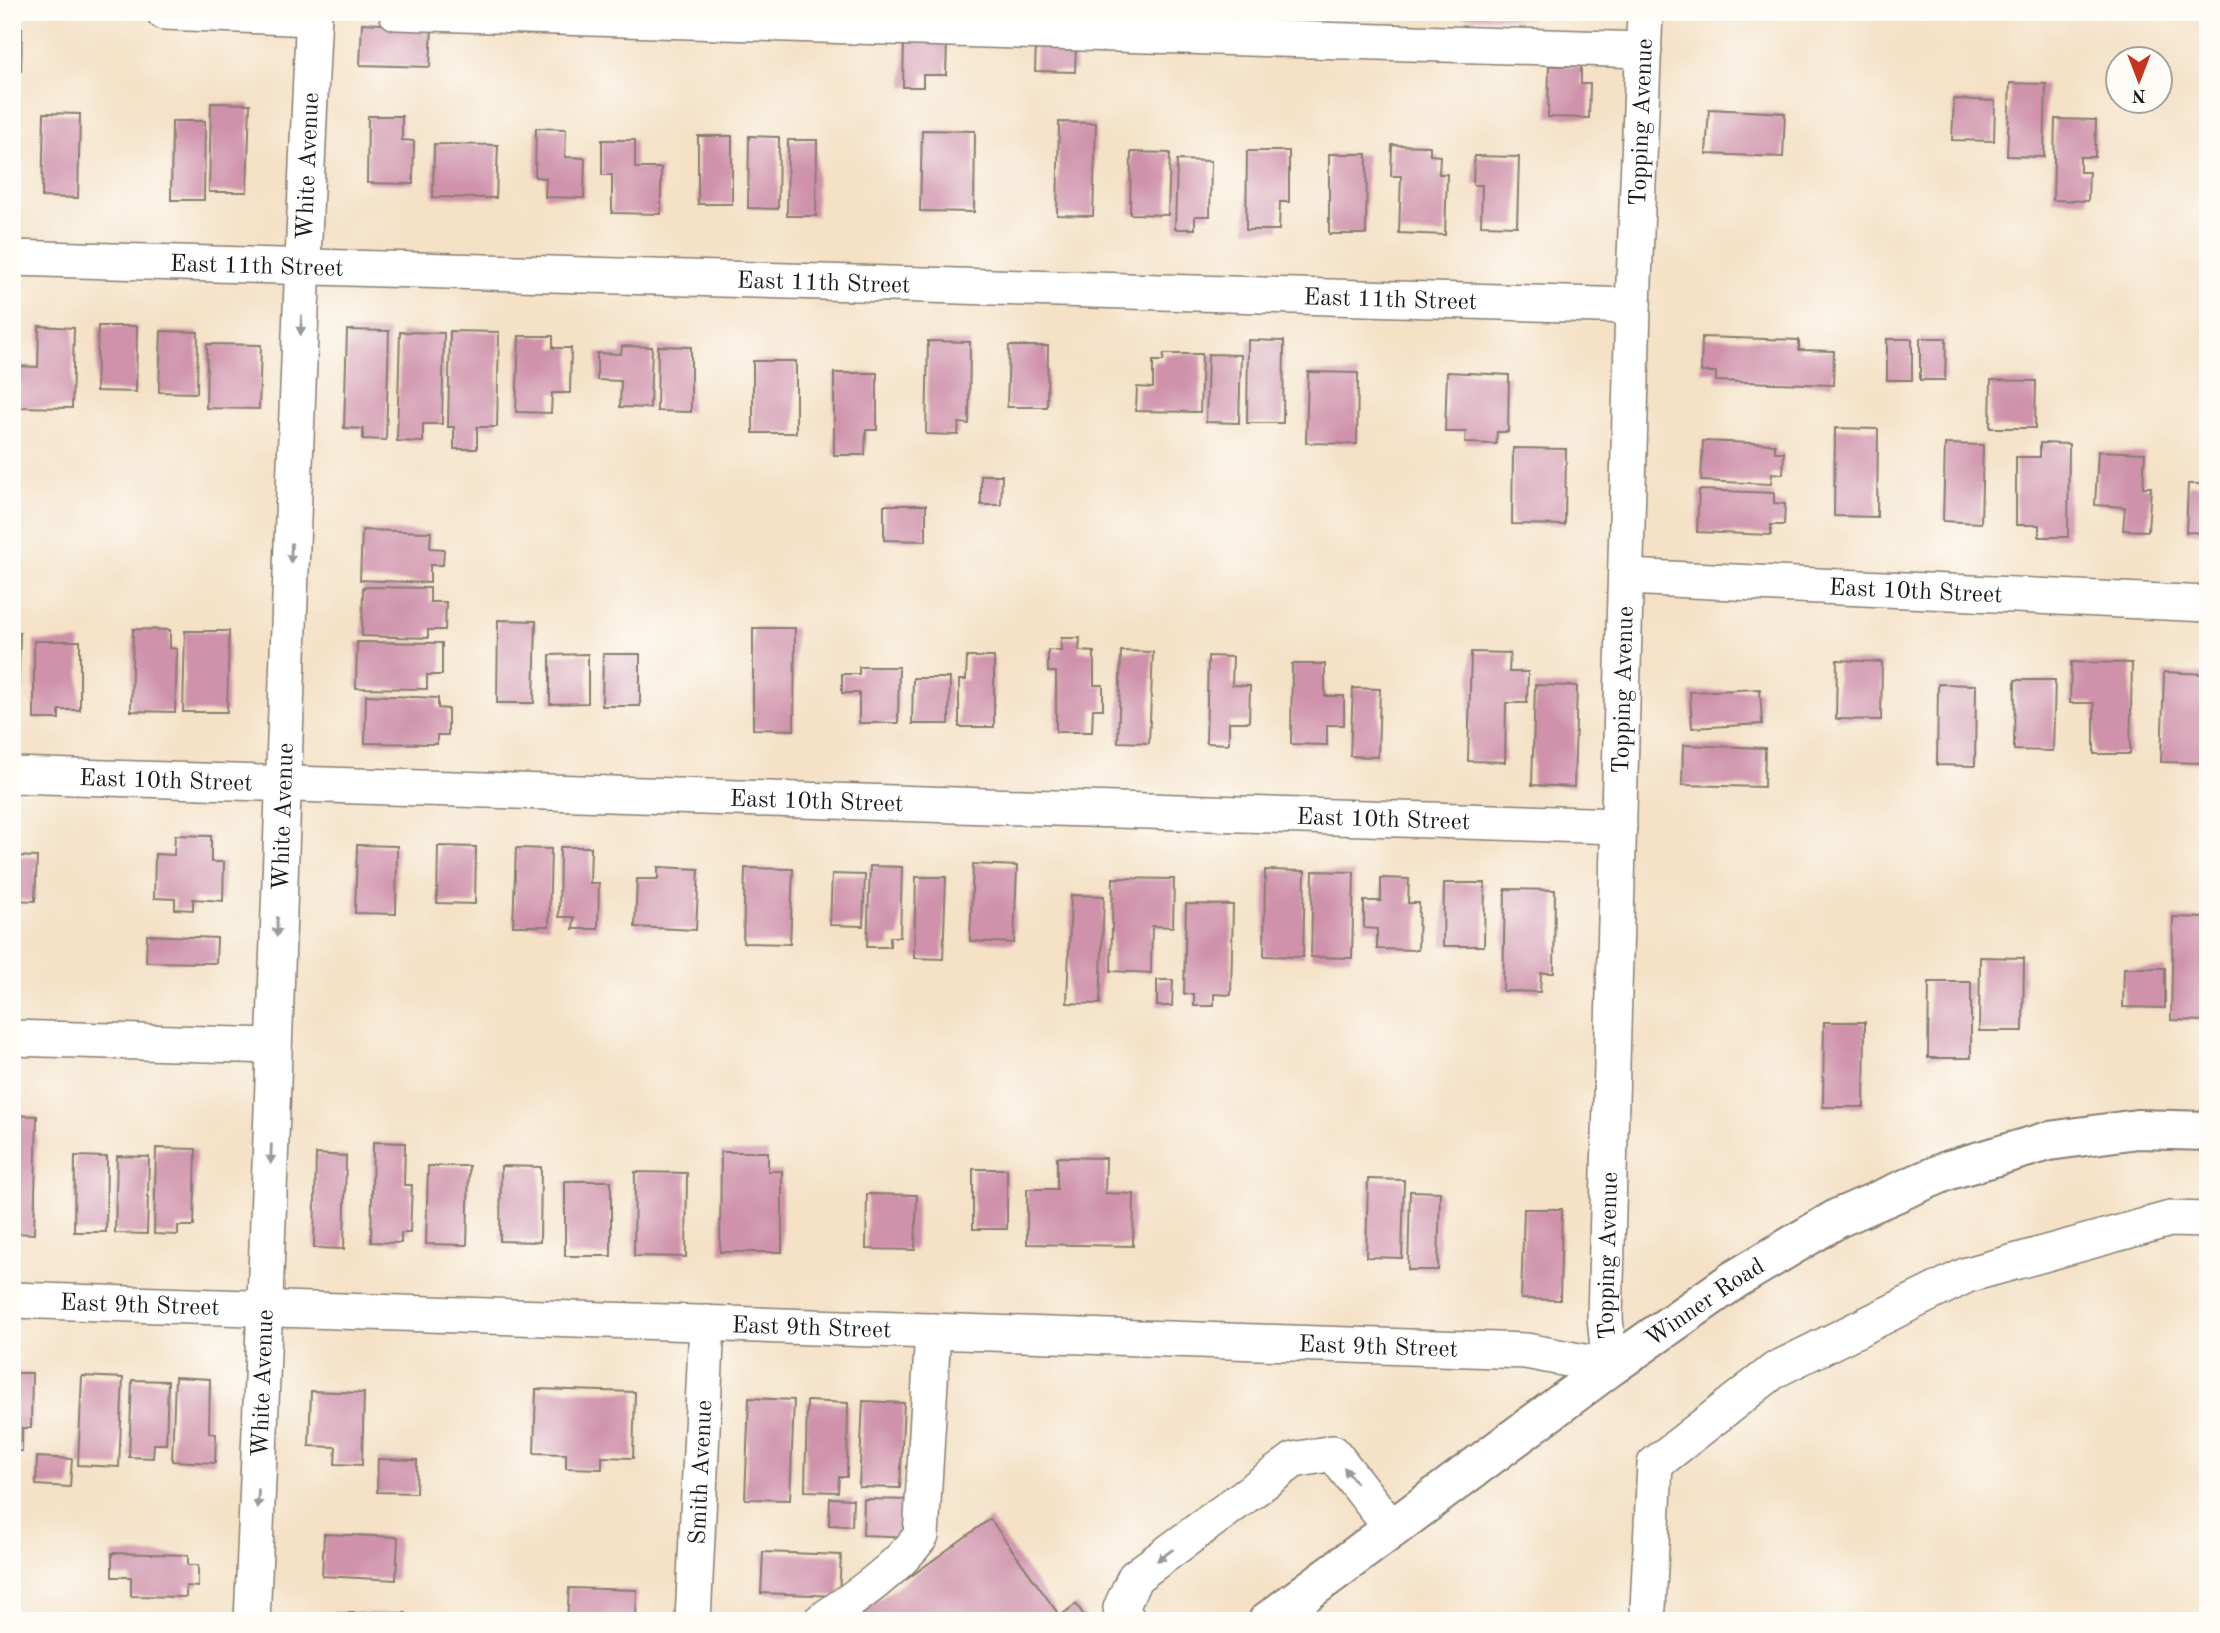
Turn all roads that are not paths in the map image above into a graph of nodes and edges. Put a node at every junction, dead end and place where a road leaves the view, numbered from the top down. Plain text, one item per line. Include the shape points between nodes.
1 (164, 12) edge
2 (396, 12) edge
3 (1645, 12) edge
4 (313, 15) edge
5 (1644, 50) junction
6 (12, 258) edge
7 (304, 267) junction
8 (1633, 306) junction
9 (1626, 578) junction
10 (2208, 604) edge
11 (12, 775) edge
12 (281, 784) junction
13 (1619, 826) junction
14 (12, 1038) edge
15 (274, 1046) junction
16 (2208, 1131) edge
17 (2208, 1220) edge
18 (12, 1300) edge
19 (266, 1308) junction
20 (707, 1323) junction
21 (933, 1331) junction
22 (1610, 1367) junction
23 (1392, 1530) junction
24 (1648, 1608) dead end
25 (252, 1621) edge
26 (693, 1621) edge
27 (821, 1621) edge
28 (1128, 1621) edge
29 (1268, 1621) edge

1 - 4 street
2 - 5 street
3 - 5 street, Topping Avenue
4 - 7 street, White Avenue
5 - 8 street, Topping Avenue
6 - 7 street, East 11th Street
7 - 8 street, East 11th Street
7 -> 12 street, White Avenue
8 - 9 street, Topping Avenue
9 - 10 street, East 10th Street
9 - 13 street, Topping Avenue
11 - 12 street, East 10th Street
12 - 13 street, East 10th Street
12 -> 15 street, White Avenue
13 - 22 street, Topping Avenue via 1605,1318
14 - 15 street
15 -> 19 street, White Avenue
16 - 22 main road, Winner Road via 2137,1129 2049,1141 1949,1170 1838,1218 1734,1280
17 - 24 street via 2170,1219 1967,1275 1774,1370 1655,1464
18 - 19 street, East 9th Street
19 - 20 street, East 9th Street
19 -> 25 street, White Avenue
20 - 21 street, East 9th Street
20 - 26 street, Smith Avenue
21 - 22 street, East 9th Street via 1526,1351
21 - 27 street via 921,1536 911,1550
22 - 23 main road, Winner Road
23 -> 28 street via 1334,1453 1294,1460 1135,1577 1121,1608
23 - 29 main road, Winner Road

